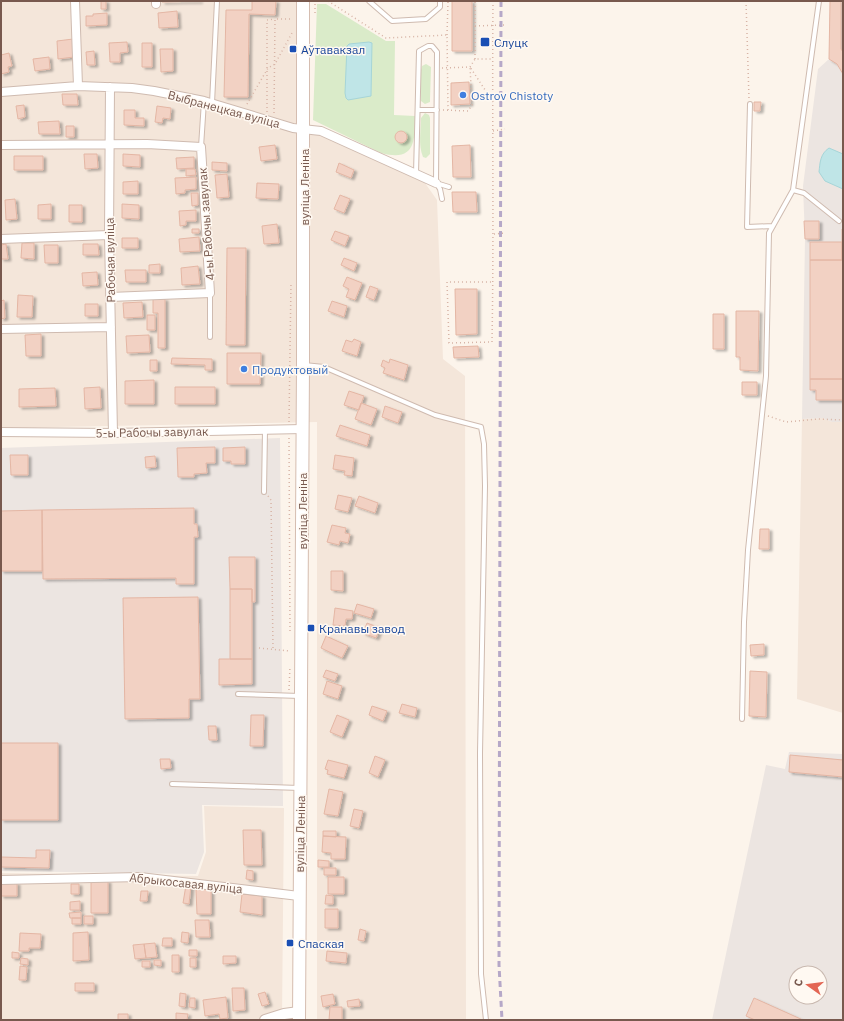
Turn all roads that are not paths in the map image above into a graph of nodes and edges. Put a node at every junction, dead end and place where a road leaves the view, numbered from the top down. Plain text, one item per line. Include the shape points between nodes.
1 (75, 1) edge
2 (217, 1) edge
3 (303, 1) edge
4 (369, 1) edge
5 (440, 1) edge
6 (819, 1) edge
7 (78, 86) junction
8 (110, 87) junction
9 (1, 92) edge
10 (204, 101) junction
11 (212, 104) junction
12 (750, 104) road end
13 (418, 110) junction
14 (437, 110) junction
15 (304, 128) junction
16 (1, 145) edge
17 (110, 145) junction
18 (201, 147) junction
19 (416, 174) junction
20 (436, 183) junction
21 (449, 187) dead end
22 (793, 190) junction
23 (442, 199) dead end
24 (839, 221) dead end
25 (773, 226) junction
26 (109, 235) junction
27 (1, 239) edge
28 (210, 293) junction
29 (110, 297) junction
30 (111, 327) junction
31 (1, 329) edge
32 (210, 337) dead end
33 (303, 365) junction
34 (302, 429) junction
35 (265, 430) junction
36 (1, 432) edge
37 (113, 432) junction
38 (264, 492) road end
39 (238, 694) dead end
40 (301, 696) junction
41 (742, 719) dead end
42 (172, 784) dead end
43 (300, 788) junction
44 (1, 880) edge
45 (299, 896) junction
46 (299, 1016) edge
47 (265, 1020) edge
48 (486, 1020) edge

1 - 7 street
2 - 11 lane
3 - 15 main road, вуліца Леніна
4 - 5 lane via 392,21 426,19 440,7
6 - 22 lane
7 - 8 street, Выбранецкая вуліца
7 - 9 street, Выбранецкая вуліца
8 - 10 street, Выбранецкая вуліца via 154,91
8 - 17 street, Рабочая вуліца
10 - 11 street, Выбранецкая вуліца
10 - 18 lane
11 - 15 street, Выбранецкая вуліца via 294,128
12 - 25 lane via 747,227
13 - 14 lane
13 - 14 lane via 419,51 424,46 432,46 437,52
13 - 19 lane
14 - 20 lane
15 - 19 street, Выбранецкая вуліца via 321,131
15 - 33 main road, вуліца Леніна
16 - 17 street
17 - 18 street
17 - 26 street, Рабочая вуліца
18 - 28 street, 4-ы Рабочы завулак
19 - 20 street, Выбранецкая вуліца
20 - 21 lane
20 - 23 lane
22 - 24 lane via 804,193
22 - 25 lane
25 - 41 lane via 768,233 763,415 748,550
26 - 27 street
26 - 29 street, Рабочая вуліца
28 - 29 street, 4-ы Рабочы завулак
28 - 32 lane
29 - 30 street, Рабочая вуліца
30 - 31 street
30 - 37 street, Рабочая вуліца
33 - 34 main road, вуліца Леніна
33 - 48 lane via 324,367 435,415 481,427 484,451 480,753 481,974
34 - 35 street, 5-ы Рабочы завулак
34 - 40 main road, вуліца Леніна
35 - 37 street, 5-ы Рабочы завулак
35 - 38 lane
36 - 37 street, 5-ы Рабочы завулак
39 - 40 lane
40 - 43 main road, вуліца Леніна
42 - 43 lane
43 - 45 main road, вуліца Леніна
44 - 45 street, Абрыкосавая вуліца via 140,877
45 - 46 main road, вуліца Леніна
46 - 47 street via 284,1014

